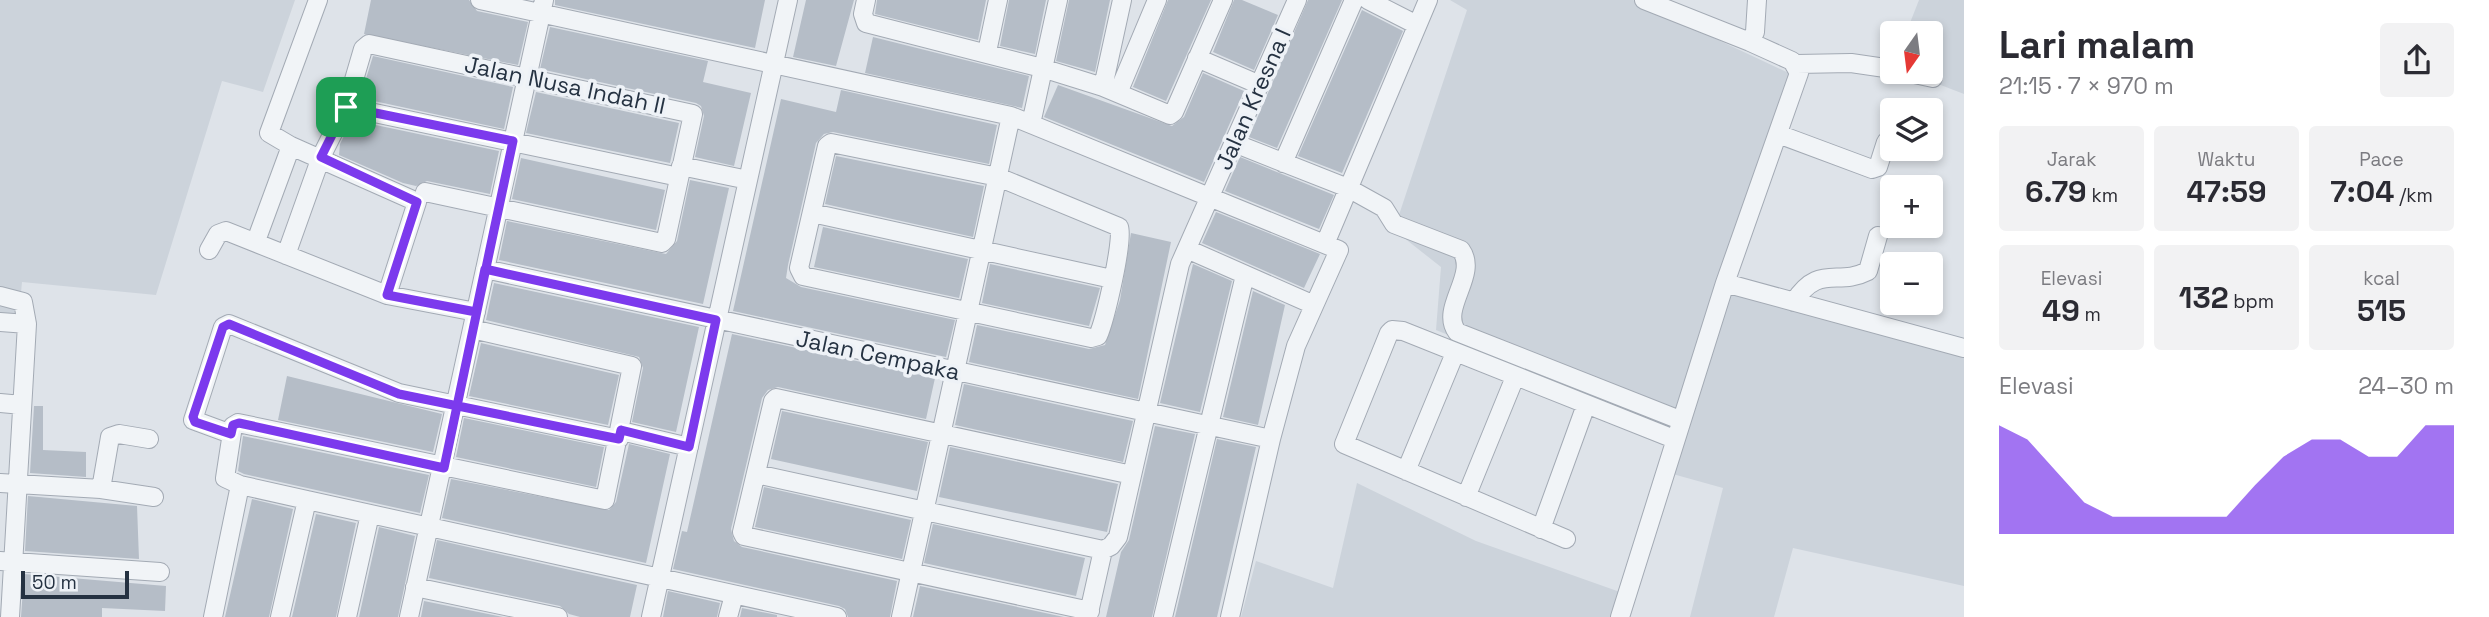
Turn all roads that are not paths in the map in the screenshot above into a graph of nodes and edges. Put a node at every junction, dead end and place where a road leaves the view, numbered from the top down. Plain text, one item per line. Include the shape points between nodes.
1 (318, 0) edge
2 (480, 0) edge
3 (788, 0) edge
4 (866, 0) edge
5 (998, 0) edge
6 (1058, 0) edge
7 (1122, 0) edge
8 (1157, 0) edge
9 (1223, 0) edge
10 (1297, 0) edge
11 (1354, 0) edge
12 (1368, 0) edge
13 (1428, 0) edge
14 (1644, 0) edge
15 (1757, 0) edge
16 (542, 6) edge
17 (1417, 25) junction
18 (1750, 42) junction
19 (988, 52) junction
20 (1198, 58) junction
21 (1797, 64) junction
22 (774, 65) junction
23 (1880, 67) edge
24 (1042, 68) junction
25 (527, 78) junction
26 (1260, 85) junction
27 (1110, 90) junction
28 (346, 107) junction
29 (1011, 117) junction
30 (1031, 124) junction
31 (1778, 134) junction
32 (513, 141) junction
33 (1234, 143) junction
34 (291, 146) junction
35 (321, 157) junction
36 (1880, 161) edge
37 (1283, 163) junction
38 (680, 172) junction
39 (998, 177) junction
40 (748, 180) junction
41 (1348, 188) junction
42 (425, 192) dead end
43 (1209, 198) junction
44 (499, 210) junction
45 (812, 213) junction
46 (1878, 236) dead end
47 (256, 241) junction
48 (1325, 244) junction
49 (1187, 249) junction
50 (209, 250) dead end
51 (981, 252) junction
52 (286, 255) junction
53 (485, 269) junction
54 (1245, 275) junction
55 (1112, 279) junction
56 (1725, 283) junction
57 (387, 295) junction
58 (0, 296) edge
59 (1794, 302) junction
60 (1314, 305) junction
61 (968, 314) junction
62 (716, 320) junction
63 (474, 321) junction
64 (0, 323) edge
65 (27, 324) junction
66 (1964, 348) edge
67 (1455, 353) junction
68 (955, 372) junction
69 (1515, 377) junction
70 (0, 403) edge
71 (22, 405) junction
72 (1586, 405) junction
73 (456, 406) junction
74 (1145, 413) junction
75 (1680, 420) junction
76 (1209, 427) junction
77 (941, 433) junction
78 (231, 434) junction
79 (620, 435) junction
80 (149, 439) dead end
81 (1271, 439) junction
82 (1674, 439) junction
83 (689, 447) junction
84 (444, 468) junction
85 (1406, 471) junction
86 (756, 474) junction
87 (1132, 475) junction
88 (9, 484) edge
89 (240, 485) junction
90 (102, 489) junction
91 (154, 497) dead end
92 (1466, 497) junction
93 (307, 500) junction
94 (924, 512) junction
95 (370, 514) junction
96 (430, 527) junction
97 (1541, 529) junction
98 (1566, 539) dead end
99 (1103, 550) junction
100 (7, 562) edge
101 (160, 572) dead end
102 (911, 573) junction
103 (659, 580) junction
104 (415, 587) junction
105 (734, 594) junction
106 (788, 612) edge
107 (1089, 614) edge
108 (10, 617) edge
109 (213, 617) edge
110 (280, 617) edge
111 (346, 617) edge
112 (409, 617) edge
113 (558, 617) edge
114 (651, 617) edge
115 (728, 617) edge
116 (837, 617) edge
117 (901, 617) edge
118 (1163, 617) edge
119 (1230, 617) edge
120 (1620, 617) edge

1 - 34 street via 269,131
2 - 16 street
3 - 22 street
4 - 19 street via 863,21
5 - 19 street
6 - 24 street
7 - 27 street
8 - 27 street
9 - 20 street
10 - 26 street, Jalan Kresna I
11 - 37 street
12 - 17 street
13 - 17 street
14 - 18 street
15 - 18 street
16 - 22 street
16 - 25 street
17 - 41 street
18 - 21 street
19 - 24 street
20 - 26 street
20 - 27 street via 1172,115
21 - 23 street via 1851,62
21 - 31 street via 1799,73
22 - 29 street
22 - 40 street
24 - 27 street
24 - 30 street
25 - 28 street, Jalan Nusa Indah II via 372,43 363,49
25 - 32 street
25 - 38 street, Jalan Nusa Indah II via 691,111
26 - 33 street, Jalan Kresna I
28 - 32 street
28 - 35 street
29 - 30 street
29 - 39 street
30 - 43 street
31 - 36 street via 1872,169
31 - 56 street
32 - 38 street
32 - 44 street
33 - 37 street
33 - 43 street, Jalan Kresna I
34 - 35 street
34 - 47 street
35 - 52 street
35 - 57 street via 417,202
37 - 41 street
38 - 40 street
38 - 44 street, Jalan Nusa Indah II via 666,239 661,244
39 - 45 street via 829,143
39 - 51 street
39 - 55 street via 1119,227
40 - 62 street
41 - 48 street
41 - 75 street via 1384,208 1394,224 1464,253 1466,268 1452,315 1457,332
42 - 44 street, Jalan Nusa Indah II
43 - 48 street
43 - 49 street, Jalan Kresna I
44 - 53 street
45 - 51 street
45 - 61 street via 799,268 803,275
46 - 59 street via 1868,271 1819,278 1802,289
47 - 50 street via 223,231
47 - 52 street
48 - 60 street via 1339,250
49 - 54 street
49 - 74 street, Jalan Kresna I
51 - 55 street
51 - 61 street
52 - 57 street
53 - 62 street, Jalan Cempaka
53 - 63 street
54 - 60 street
54 - 76 street
55 - 61 street via 1098,336 1091,338
56 - 59 street
56 - 75 street
57 - 63 street
58 - 65 street via 23,302
59 - 66 street
60 - 81 street via 1297,346
61 - 68 street
62 - 68 street, Jalan Cempaka
62 - 83 street
63 - 73 street
63 - 79 street via 631,365
64 - 65 street
65 - 71 street
67 - 69 street
67 - 85 street
67 - 85 street via 1397,330 1385,338 1344,444
68 - 74 street, Jalan Cempaka
68 - 77 street
69 - 72 street
69 - 92 street
70 - 71 street
71 - 88 street
72 - 82 street
72 - 97 street
73 - 78 street via 377,387 228,324 223,327 193,420
73 - 79 street
73 - 84 street
74 - 76 street, Jalan Cempaka
74 - 87 street, Jalan Kresna I
75 - 82 street
76 - 81 street, Jalan Cempaka
76 - 118 street
77 - 86 street via 776,398
77 - 87 street
77 - 94 street
78 - 84 street via 233,425 239,423
78 - 89 street via 224,473 227,481
79 - 83 street
79 - 84 street via 604,501
80 - 90 street via 110,437
81 - 119 street
82 - 120 street
83 - 103 street
84 - 96 street
85 - 92 street
86 - 94 street
86 - 102 street via 744,536
87 - 99 street, Jalan Kresna I via 1118,537
88 - 90 street
88 - 100 street
89 - 93 street
89 - 109 street
90 - 91 street
92 - 97 street
93 - 95 street
93 - 110 street
94 - 99 street
94 - 102 street
95 - 96 street
95 - 111 street
96 - 103 street
96 - 104 street
97 - 98 street
99 - 107 street
100 - 101 street
100 - 108 street
102 - 107 street
102 - 117 street
103 - 105 street
103 - 114 street
104 - 112 street
104 - 113 street
105 - 106 street
105 - 115 street
106 - 116 street

